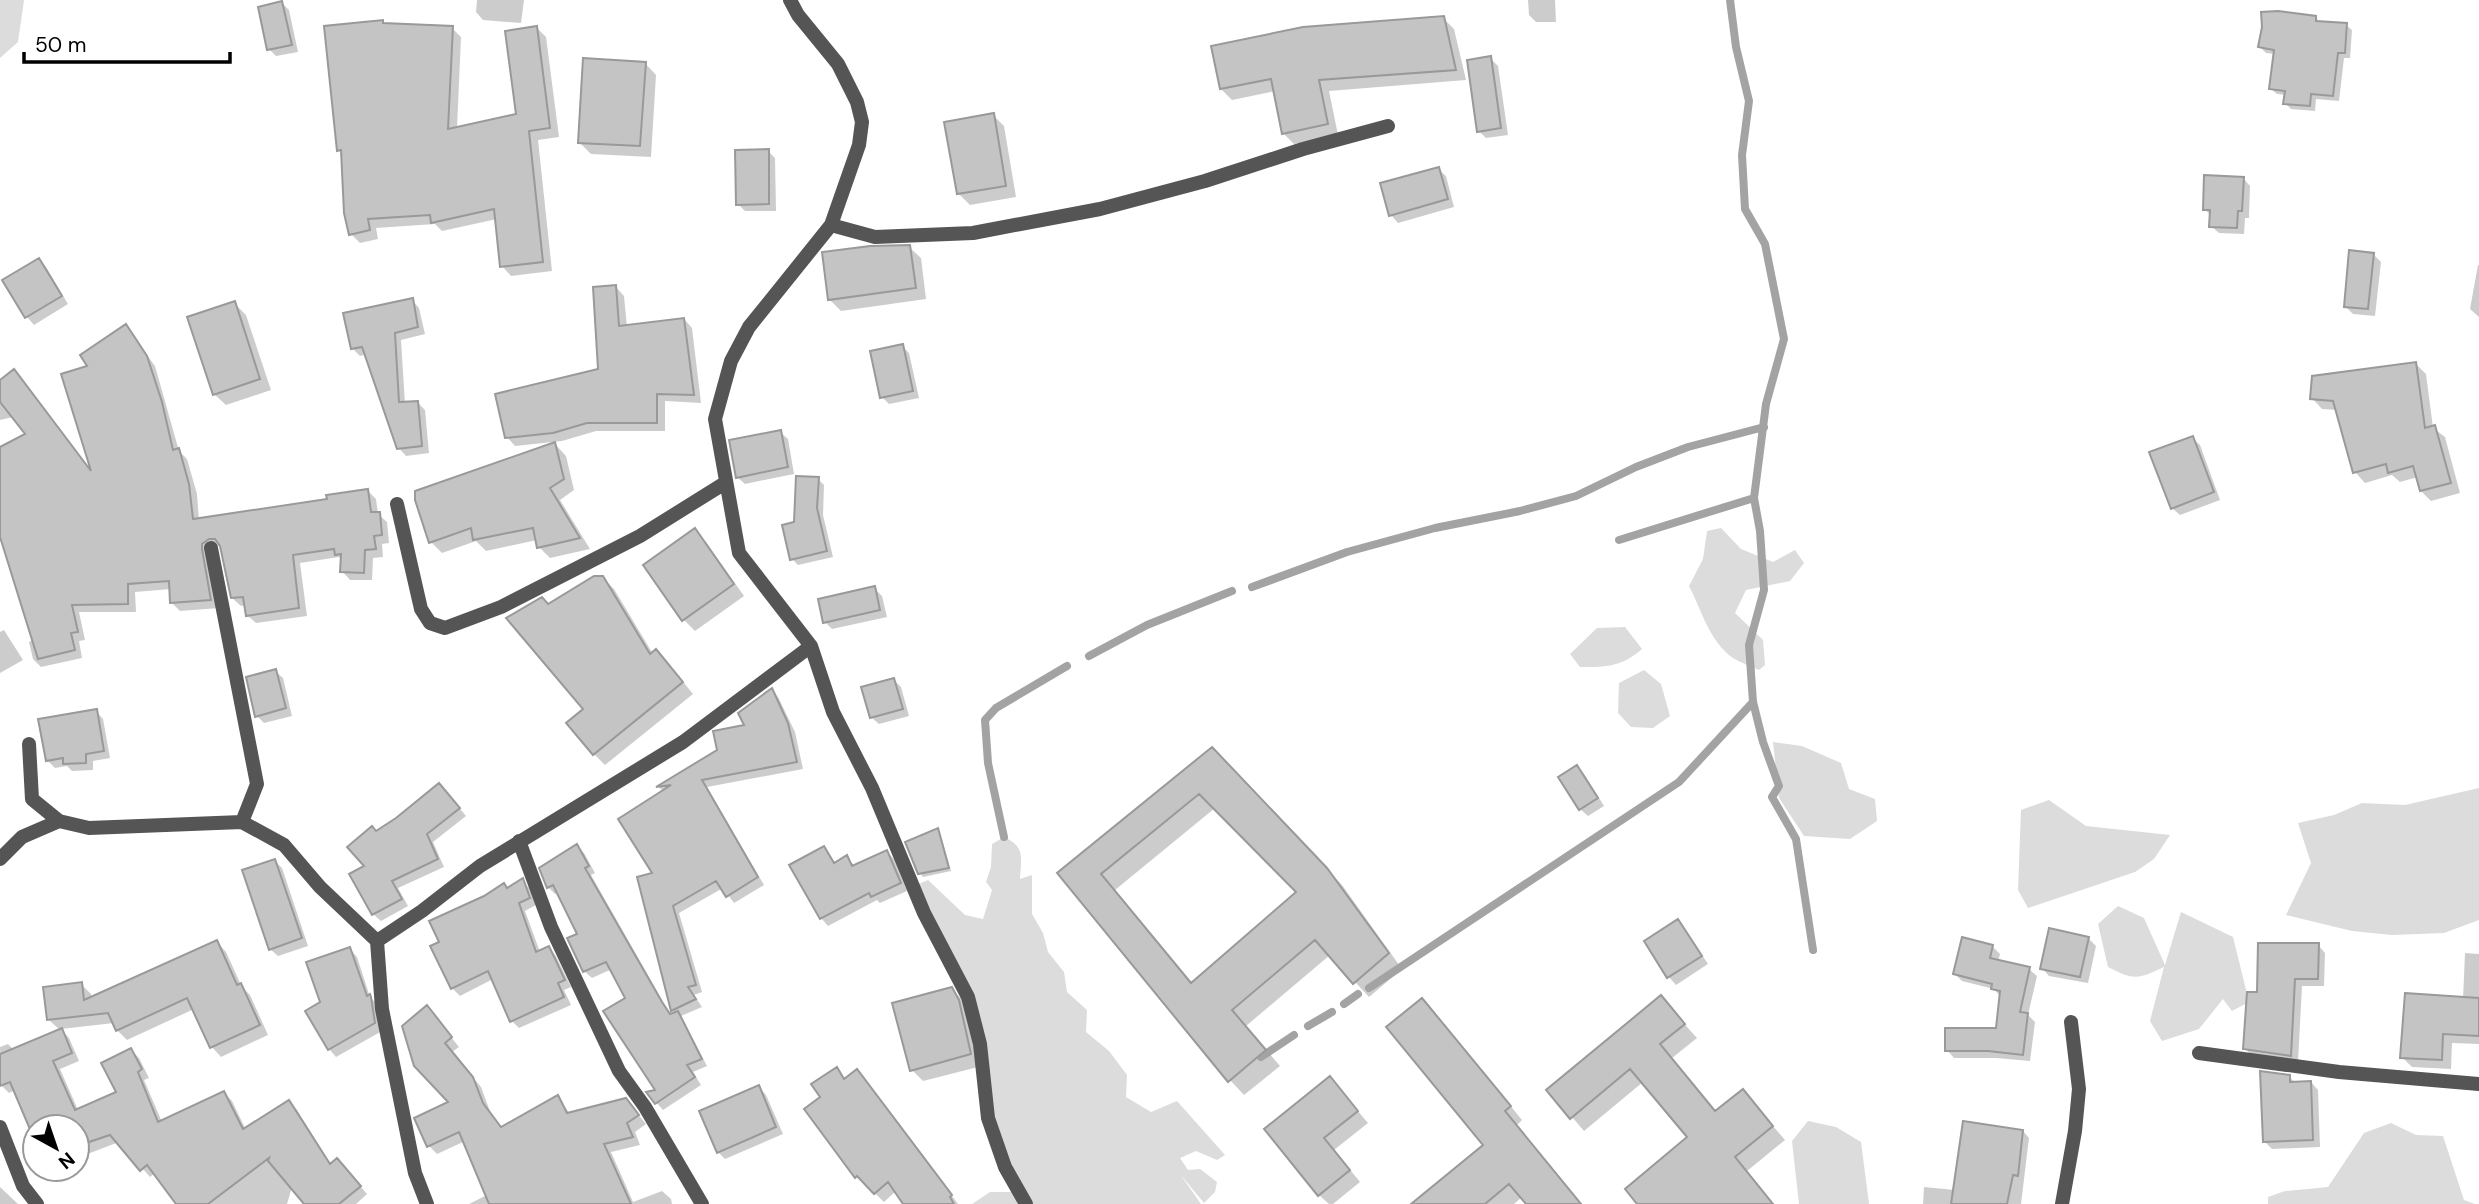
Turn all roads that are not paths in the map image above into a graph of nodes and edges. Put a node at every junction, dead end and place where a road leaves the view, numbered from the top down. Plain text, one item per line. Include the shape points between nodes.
1 (790, 0) edge
2 (1388, 126) dead end
3 (831, 225) junction
4 (725, 483) junction
5 (397, 504) dead end
6 (211, 548) dead end
7 (811, 646) junction
8 (29, 744) dead end
9 (59, 821) junction
10 (242, 822) junction
11 (22, 837) junction
12 (519, 841) junction
13 (0, 842) edge
14 (0, 859) edge
15 (377, 941) junction
16 (2071, 1022) dead end
17 (2199, 1053) dead end
18 (2479, 1084) edge
19 (0, 1127) edge
20 (37, 1204) edge
21 (427, 1204) edge
22 (702, 1204) edge
23 (1026, 1204) edge
24 (2062, 1204) edge

1 - 3 street via 838,64 862,122 859,145
2 - 3 street via 1100,209 984,231 874,237
3 - 4 street via 749,327 731,361 715,419
4 - 5 street via 639,536 501,607 445,628 429,623 421,609
4 - 7 street via 739,553
6 - 10 street via 257,784
7 - 12 street via 683,742
7 - 23 street via 833,712 872,788 924,913 968,997 980,1044 988,1118 1005,1167
8 - 9 street via 32,799
9 - 10 street via 89,828
9 - 11 street
10 - 15 street via 285,845 320,887
11 - 13 street
11 - 14 street
12 - 15 street
12 - 22 street via 551,927 619,1071
15 - 21 street via 382,1009 415,1173
16 - 24 street via 2079,1089
17 - 18 street
19 - 20 street via 23,1186

